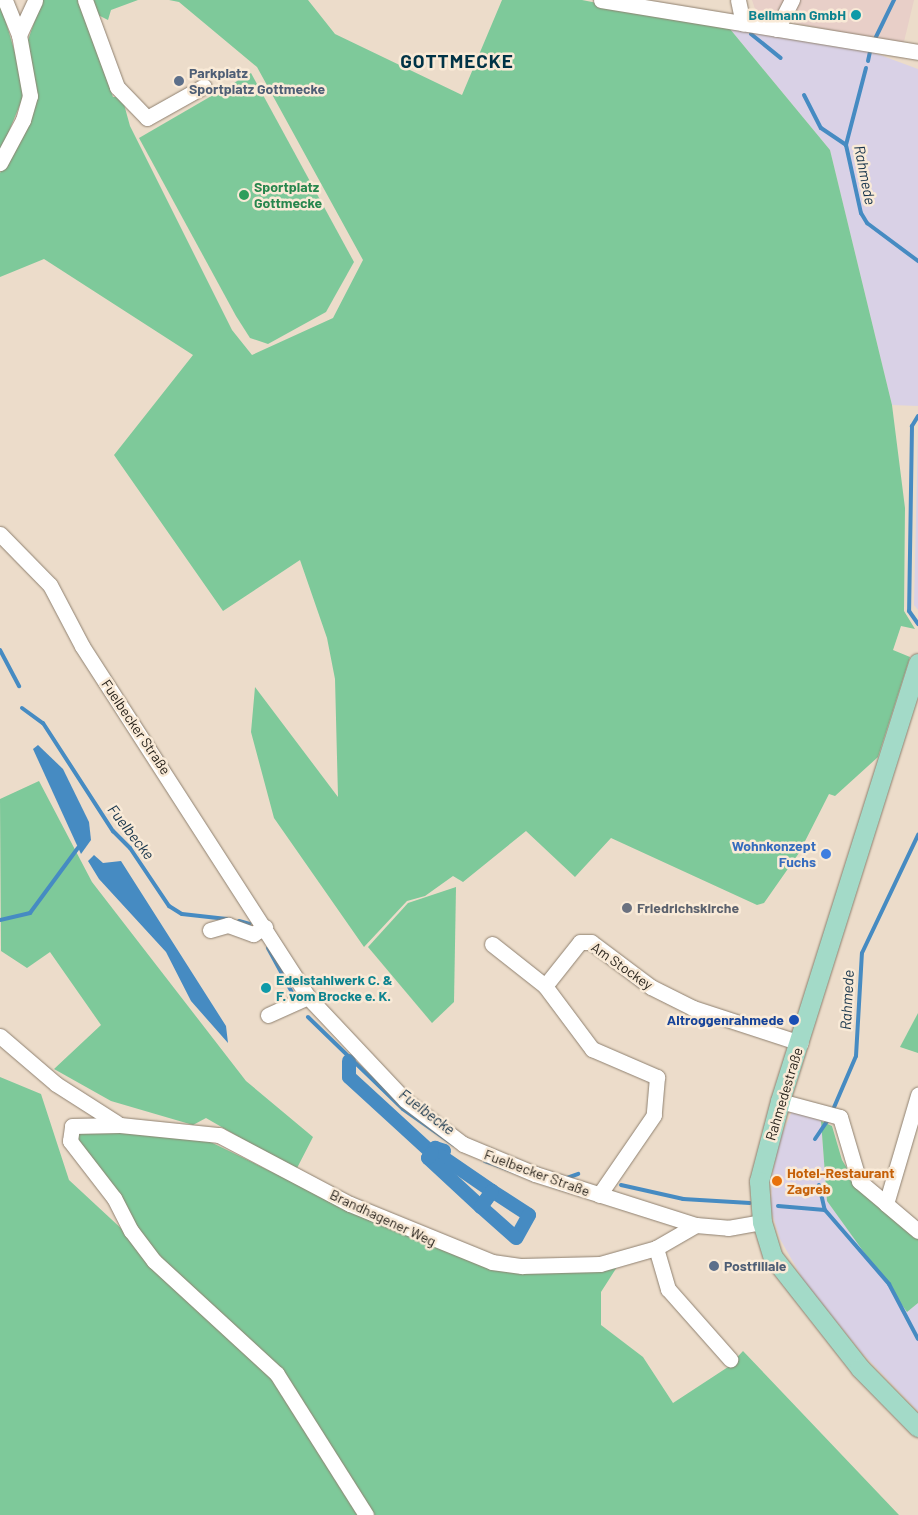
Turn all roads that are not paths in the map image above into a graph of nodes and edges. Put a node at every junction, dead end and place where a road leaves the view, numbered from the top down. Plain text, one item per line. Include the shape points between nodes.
1 (5, 0) edge
2 (36, 0) edge
3 (85, 0) edge
4 (601, 0) edge
5 (738, 0) edge
6 (792, 0) edge
7 (744, 23) junction
8 (777, 30) junction
9 (19, 35) junction
10 (918, 52) edge
11 (204, 86) dead end
12 (0, 163) edge
13 (0, 534) edge
14 (918, 663) edge
15 (265, 927) junction
16 (210, 930) dead end
17 (492, 944) dead end
18 (545, 986) junction
19 (308, 997) junction
20 (268, 1016) dead end
21 (0, 1036) edge
22 (800, 1043) junction
23 (918, 1095) edge
24 (780, 1101) junction
25 (120, 1125) junction
26 (598, 1195) junction
27 (886, 1204) junction
28 (762, 1222) junction
29 (696, 1225) junction
30 (918, 1231) edge
31 (656, 1248) junction
32 (730, 1359) dead end
33 (918, 1427) edge
34 (366, 1515) edge

1 - 9 street
2 - 9 street
3 - 11 street via 117,87 146,118
4 - 7 street
5 - 7 street
6 - 8 street
7 - 8 street
8 - 10 street
9 - 12 street via 30,96 23,120
13 - 15 street, Fuelbecker Straße via 50,585 82,646
14 - 22 main road, Rahmedestraße
15 - 16 street via 253,934 228,925
15 - 19 street, Fuelbecker Straße
17 - 18 street
18 - 22 street, Am Stockey via 580,942 591,942 668,995
18 - 26 street via 592,1049 657,1077 654,1115
19 - 20 street
19 - 26 street, Fuelbecker Straße via 431,1122 498,1161
21 - 25 street, Brandhagener Weg via 56,1084
22 - 24 main road, Rahmedestraße
23 - 27 street
24 - 27 street via 832,1115 859,1181
24 - 28 main road, Rahmedestraße via 759,1181
25 - 31 street, Brandhagener Weg via 219,1135 350,1204 492,1262 522,1266 600,1264
25 - 34 street, Brandhagener Weg via 80,1123 72,1126 70,1141 154,1260 277,1374
26 - 29 street, Fuelbecker Straße
27 - 30 street
28 - 29 street, Fuelbecker Straße via 728,1228
28 - 33 main road, Rahmedestraße via 773,1257 795,1289 860,1368
29 - 31 street, Brandhagener Weg
31 - 32 street via 668,1289

